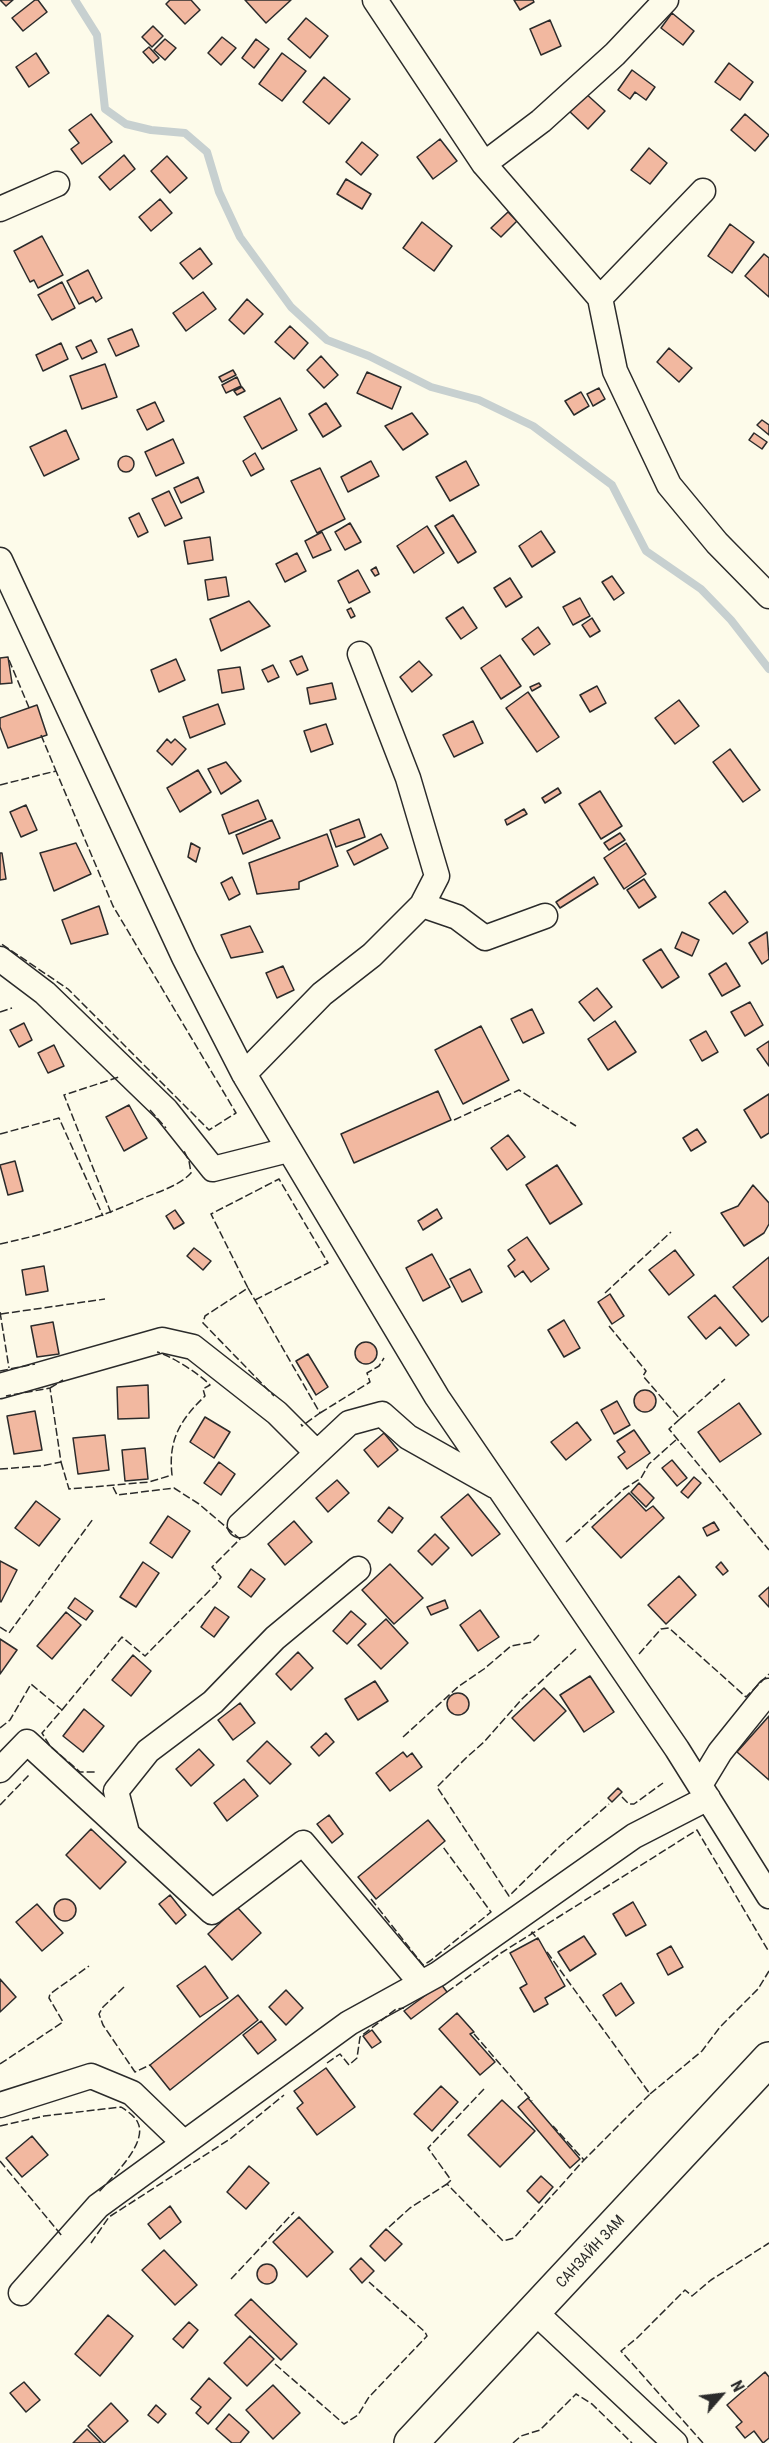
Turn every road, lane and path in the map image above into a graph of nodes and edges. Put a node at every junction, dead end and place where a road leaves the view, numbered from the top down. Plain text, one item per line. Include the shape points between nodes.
1 (375, 0) edge
2 (666, 0) edge
3 (484, 164) junction
4 (57, 183) dead end
5 (703, 191) dead end
6 (0, 209) edge
7 (600, 298) junction
8 (0, 560) edge
9 (769, 596) edge
10 (360, 654) dead end
11 (423, 905) junction
12 (545, 916) dead end
13 (0, 959) edge
14 (244, 1074) junction
15 (288, 1149) junction
16 (0, 1386) edge
17 (316, 1452) junction
18 (499, 1488) junction
19 (240, 1526) dead end
20 (358, 1569) dead end
21 (769, 1691) edge
22 (0, 1770) edge
23 (704, 1792) junction
24 (127, 1833) junction
25 (769, 1896) edge
26 (421, 1983) junction
27 (769, 2059) edge
28 (0, 2105) edge
29 (184, 2143) junction
30 (21, 2293) dead end
31 (535, 2312) junction
32 (411, 2443) edge
33 (675, 2443) edge

1 - 3 street
2 - 3 street via 615,54 541,121
3 - 7 street
4 - 6 street
5 - 7 street
7 - 9 street via 615,370 669,485 717,543
8 - 14 street via 184,957
10 - 11 street via 408,778 437,876
11 - 12 street via 457,917 485,938
11 - 14 street via 372,955 322,994
13 - 15 street via 45,993 158,1102 213,1168
14 - 15 street
15 - 18 street via 437,1397
16 - 17 street via 162,1340 193,1347 277,1413
17 - 18 street via 350,1423 382,1414 408,1437
17 - 19 street
18 - 23 street
20 - 24 street via 275,1638 213,1702 148,1751 116,1791
21 - 23 street via 720,1752
22 - 24 street via 27,1742
23 - 25 street
23 - 26 street
24 - 26 street via 212,1912 303,1843
26 - 29 street via 349,2023
27 - 31 main road, САНЗАЙН ЗАМ
28 - 29 street via 91,2076 132,2093
29 - 30 street via 98,2206
31 - 32 main road, САНЗАЙН ЗАМ
31 - 33 street

